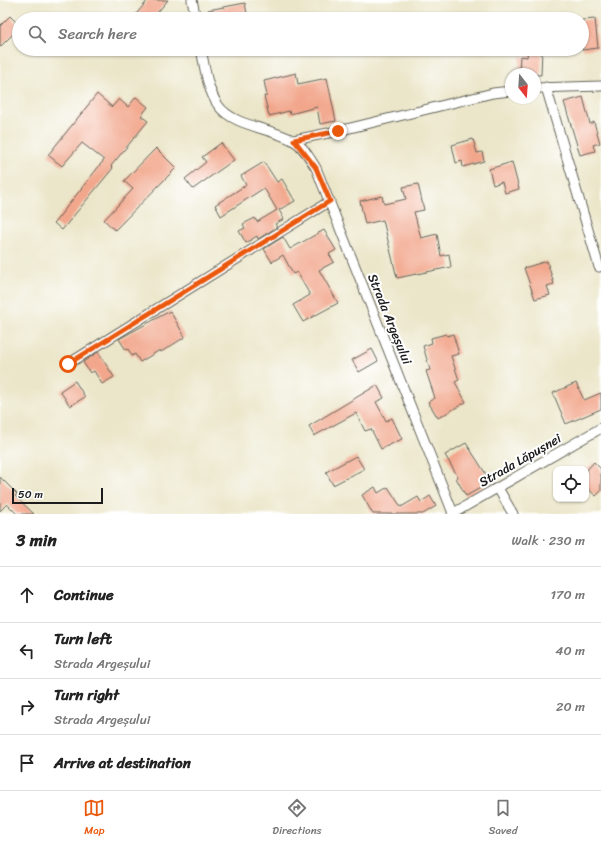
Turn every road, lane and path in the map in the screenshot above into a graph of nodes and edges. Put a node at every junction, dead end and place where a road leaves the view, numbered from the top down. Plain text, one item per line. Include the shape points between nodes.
1 (192, 0) edge
2 (195, 12) edge
3 (202, 56) edge
4 (601, 86) edge
5 (541, 87) edge
6 (546, 87) junction
7 (505, 92) edge
8 (294, 140) junction
9 (330, 201) junction
10 (599, 267) dead end
11 (68, 364) dead end
12 (601, 428) edge
13 (498, 488) junction
14 (453, 514) edge
15 (513, 514) edge

1 - 2 street
3 - 8 street via 208,85 218,106 225,113
4 - 6 street
5 - 6 street
6 - 10 street
7 - 8 street
8 - 9 street, Strada Argeșului via 316,168
9 - 11 street
9 - 14 street, Strada Argeșului
12 - 13 street, Strada Lăpușnei
13 - 14 street, Strada Lăpușnei
13 - 15 street

